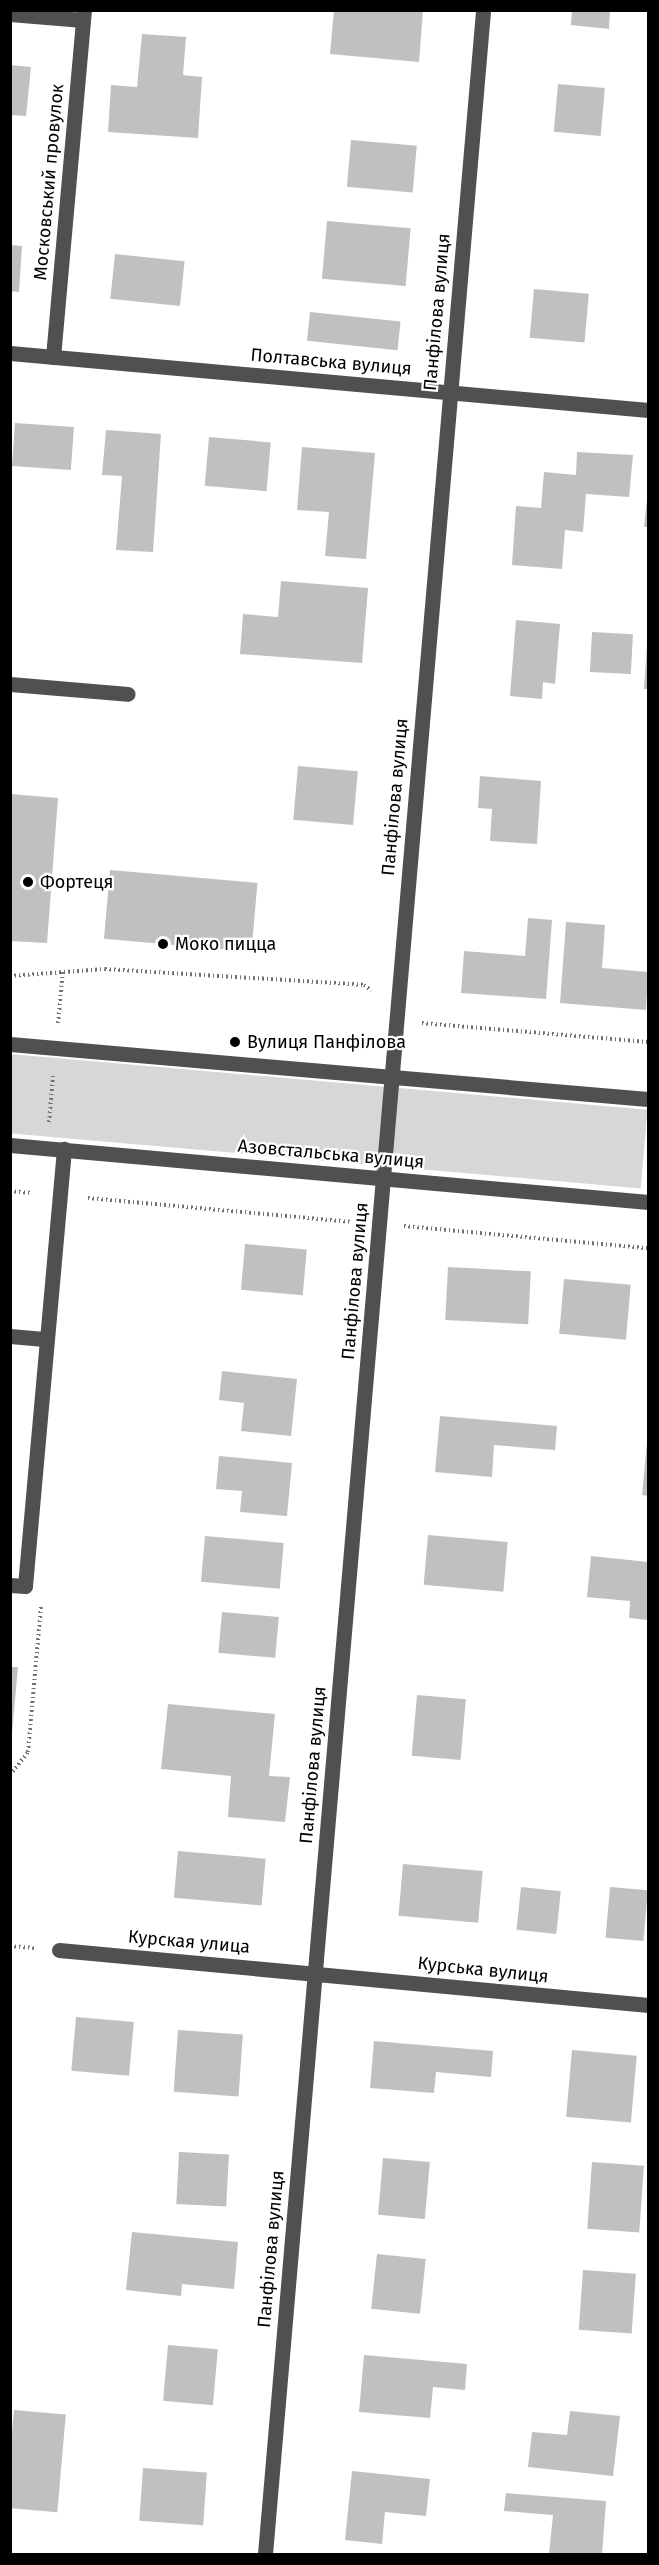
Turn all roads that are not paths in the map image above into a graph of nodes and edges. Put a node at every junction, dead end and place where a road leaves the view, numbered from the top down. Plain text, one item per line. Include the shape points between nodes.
1 (483, 10) edge
2 (10, 14) edge
3 (84, 15) edge
4 (10, 353) edge
5 (53, 357) junction
6 (450, 392) junction
7 (648, 410) edge
8 (10, 684) edge
9 (128, 694) dead end
10 (10, 1044) edge
11 (392, 1077) junction
12 (648, 1099) edge
13 (10, 1145) edge
14 (64, 1149) junction
15 (383, 1179) junction
16 (648, 1202) edge
17 (10, 1336) edge
18 (47, 1339) junction
19 (10, 1585) edge
20 (59, 1950) dead end
21 (315, 1973) junction
22 (648, 2006) edge
23 (265, 2554) edge

1 - 6 street, Панфілова вулиця
2 - 3 street
3 - 5 street, Московський провулок
4 - 5 street, Полтавська вулиця
5 - 6 street, Полтавська вулиця
6 - 7 street, Полтавська вулиця
6 - 11 street, Панфілова вулиця
8 - 9 street
10 - 11 street
11 - 12 street
11 - 15 street, Панфілова вулиця
13 - 14 street, Азовстальська вулиця
14 - 15 street, Азовстальська вулиця
14 - 18 street
15 - 16 street, Азовстальська вулиця
15 - 21 street, Панфілова вулиця
17 - 18 street
18 - 19 street via 25,1586
20 - 21 street, Курская улица
21 - 22 street, Курська вулиця
21 - 23 street, Панфілова вулиця

